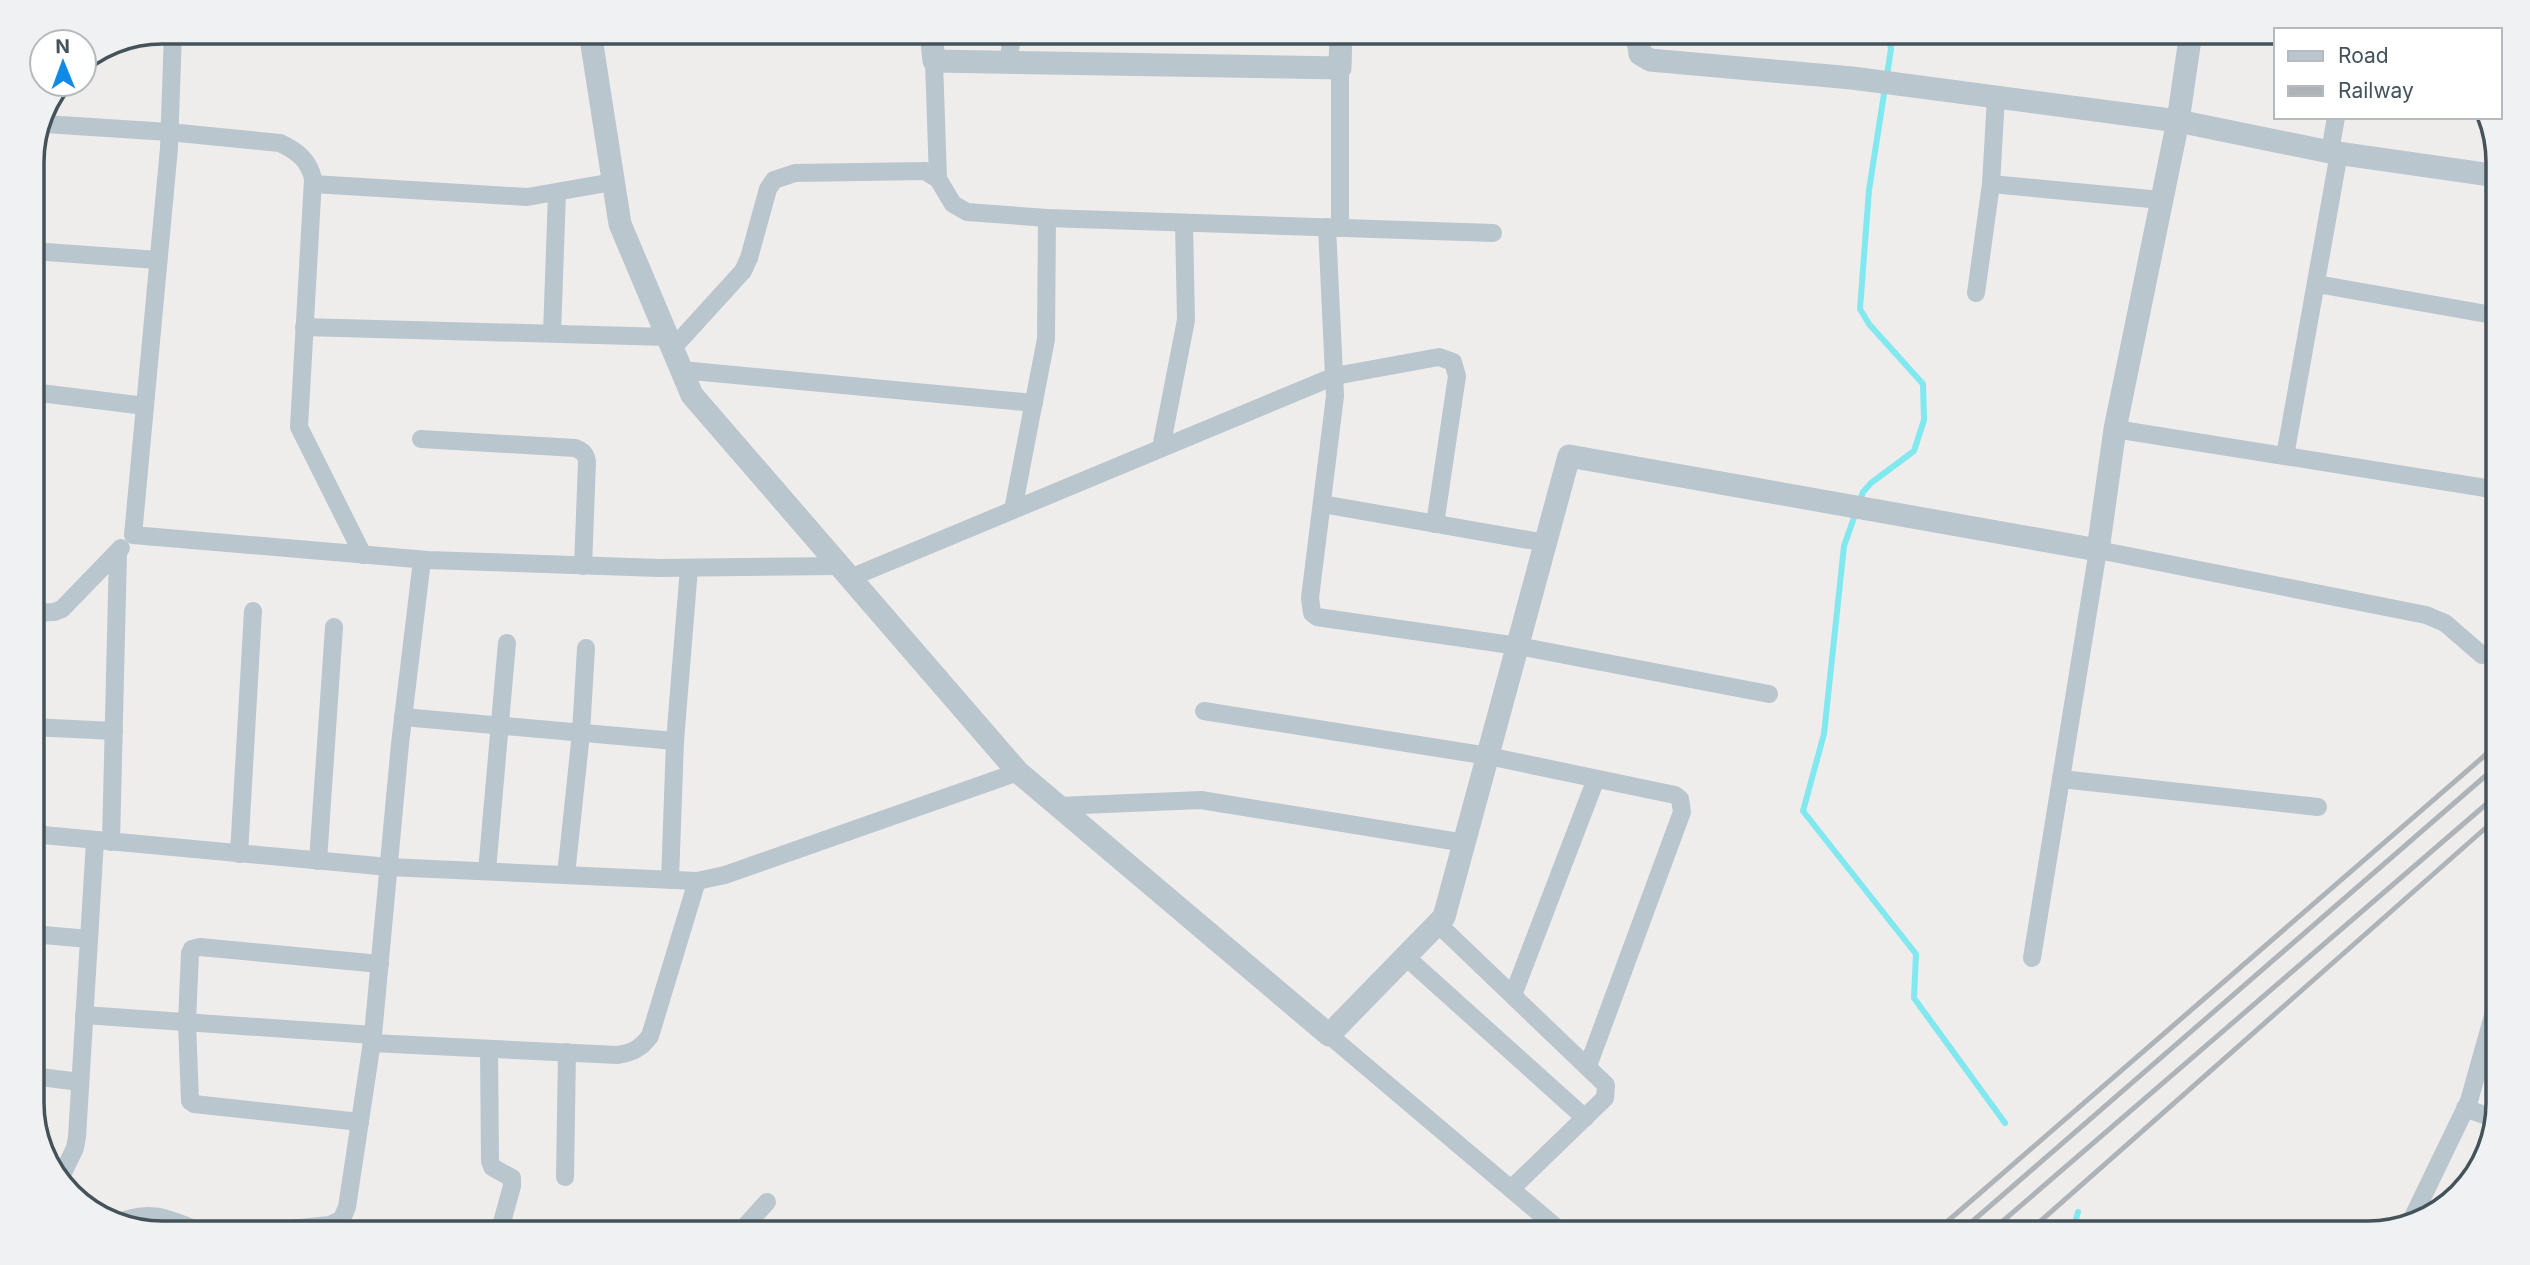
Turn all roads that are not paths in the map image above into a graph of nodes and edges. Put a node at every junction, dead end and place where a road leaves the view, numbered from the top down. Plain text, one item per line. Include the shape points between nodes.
1 (173, 44) edge
2 (592, 44) edge
3 (932, 44) edge
4 (1011, 44) edge
5 (1341, 44) edge
6 (1639, 44) edge
7 (2188, 44) edge
8 (934, 61) junction
9 (1008, 62) junction
10 (1340, 68) junction
11 (1996, 97) junction
12 (2336, 119) edge
13 (2178, 121) junction
14 (50, 124) edge
15 (169, 132) junction
16 (2335, 153) junction
17 (2486, 174) edge
18 (938, 179) junction
19 (613, 181) junction
20 (313, 184) junction
21 (1991, 184) junction
22 (557, 193) junction
23 (2161, 200) junction
24 (1047, 218) junction
25 (1184, 223) junction
26 (1334, 228) junction
27 (1493, 233) dead end
28 (44, 252) edge
29 (158, 260) junction
30 (2317, 284) junction
31 (1976, 293) dead end
32 (2486, 314) edge
33 (304, 327) junction
34 (552, 333) junction
35 (673, 352) junction
36 (1335, 376) junction
37 (44, 394) edge
38 (1034, 403) junction
39 (145, 407) junction
40 (2115, 429) junction
41 (421, 439) dead end
42 (1161, 448) junction
43 (2285, 456) junction
44 (2486, 488) edge
45 (1322, 504) junction
46 (1013, 510) junction
47 (1435, 524) junction
48 (133, 535) junction
49 (1546, 543) junction
50 (2098, 550) junction
51 (118, 552) junction
52 (363, 555) junction
53 (422, 560) junction
54 (583, 566) junction
55 (689, 568) junction
56 (845, 572) junction
57 (253, 611) dead end
58 (44, 612) edge
59 (334, 627) dead end
60 (507, 643) dead end
61 (1518, 646) junction
62 (586, 648) dead end
63 (2482, 654) dead end
64 (1769, 694) dead end
65 (1204, 711) dead end
66 (403, 717) junction
67 (501, 726) junction
68 (44, 728) edge
69 (114, 731) junction
70 (581, 733) junction
71 (675, 741) junction
72 (1488, 757) junction
73 (1018, 772) junction
74 (1596, 779) junction
75 (2061, 779) junction
76 (1058, 806) junction
77 (2318, 807) dead end
78 (44, 835) edge
79 (103, 841) junction
80 (1465, 843) junction
81 (239, 854) junction
82 (318, 861) junction
83 (389, 867) junction
84 (487, 871) junction
85 (566, 875) junction
86 (670, 880) junction
87 (697, 881) junction
88 (1438, 923) junction
89 (44, 935) edge
90 (89, 939) junction
91 (1406, 957) junction
92 (2032, 958) dead end
93 (380, 964) junction
94 (1513, 995) junction
95 (85, 1015) junction
96 (187, 1023) junction
97 (1329, 1035) junction
98 (2486, 1038) edge
99 (372, 1039) junction
100 (489, 1049) junction
101 (567, 1052) junction
102 (1588, 1066) junction
103 (44, 1078) edge
104 (80, 1082) junction
105 (2465, 1108) junction
106 (2485, 1115) edge
107 (1585, 1118) junction
108 (360, 1122) junction
109 (64, 1170) edge
110 (565, 1177) dead end
111 (1511, 1189) junction
112 (767, 1202) dead end
113 (2416, 1211) edge
114 (131, 1217) edge
115 (170, 1221) edge
116 (338, 1221) edge
117 (503, 1221) edge
118 (750, 1221) edge
119 (1548, 1221) edge

1 - 15 street
2 - 19 street
3 - 8 street
4 - 9 street
5 - 10 street
6 - 11 street via 1640,54 1650,61 1852,78
7 - 13 street
8 - 9 street
8 - 18 street
9 - 10 street
10 - 26 street
11 - 13 street
11 - 21 street
12 - 16 street
13 - 16 street
13 - 23 street
14 - 15 street
15 - 20 street via 280,144 307,162
15 - 29 street
16 - 17 street
16 - 30 street
18 - 24 street via 959,209 967,212
18 - 35 street via 925,171 795,173 774,180 743,271
19 - 22 street
19 - 35 street via 620,224
20 - 22 street via 527,197
20 - 33 street
21 - 23 street
21 - 31 street
22 - 34 street
23 - 40 street
24 - 25 street
24 - 38 street via 1046,339
25 - 26 street
25 - 42 street via 1186,320
26 - 27 street
26 - 36 street
28 - 29 street
29 - 39 street
30 - 32 street
30 - 43 street
33 - 34 street
33 - 52 street via 299,427
34 - 35 street
35 - 38 street
35 - 56 street via 692,396
36 - 42 street
36 - 45 street
36 - 47 street via 1439,357 1453,362 1457,376
37 - 39 street
38 - 46 street
39 - 48 street
40 - 43 street
40 - 50 street
41 - 54 street via 582,450 587,462
42 - 46 street
43 - 44 street
45 - 47 street
45 - 61 street via 1312,614
46 - 56 street
47 - 49 street
48 - 51 street
48 - 52 street
49 - 50 street via 1569,456
49 - 61 street
50 - 63 street via 2426,615 2445,623
50 - 75 street
51 - 58 street via 62,609
51 - 69 street
52 - 53 street
53 - 54 street
53 - 66 street
54 - 55 street
55 - 56 street
55 - 71 street
56 - 73 street
57 - 81 street
59 - 82 street
60 - 67 street
61 - 64 street
61 - 72 street
62 - 70 street
65 - 72 street
66 - 67 street
66 - 83 street
67 - 70 street
67 - 84 street
68 - 69 street
69 - 79 street
70 - 71 street
70 - 85 street
71 - 86 street
72 - 74 street
72 - 80 street
73 - 76 street
73 - 87 street via 725,876
74 - 94 street
74 - 102 street via 1675,795 1682,812
75 - 77 street
75 - 92 street
76 - 80 street via 1201,800
76 - 97 street
78 - 79 street
79 - 81 street
79 - 90 street
80 - 88 street via 1444,917
81 - 82 street
82 - 83 street
83 - 84 street
83 - 93 street
84 - 85 street
85 - 86 street
86 - 87 street
87 - 101 street via 654,1026 642,1046 617,1055
88 - 91 street
88 - 94 street
89 - 90 street
90 - 95 street
91 - 97 street
91 - 107 street
93 - 96 street via 195,947 190,953
93 - 99 street
94 - 102 street
95 - 96 street
95 - 104 street
96 - 99 street
96 - 108 street via 188,1096 194,1104
97 - 111 street
98 - 105 street
99 - 100 street
99 - 108 street
100 - 101 street
100 - 117 street via 490,1161 492,1167 512,1178
101 - 110 street
102 - 107 street via 1606,1085 1606,1092
103 - 104 street
104 - 109 street via 75,1148
105 - 106 street
105 - 113 street
107 - 111 street
108 - 116 street via 347,1208
111 - 119 street
112 - 118 street
114 - 115 street via 152,1214

